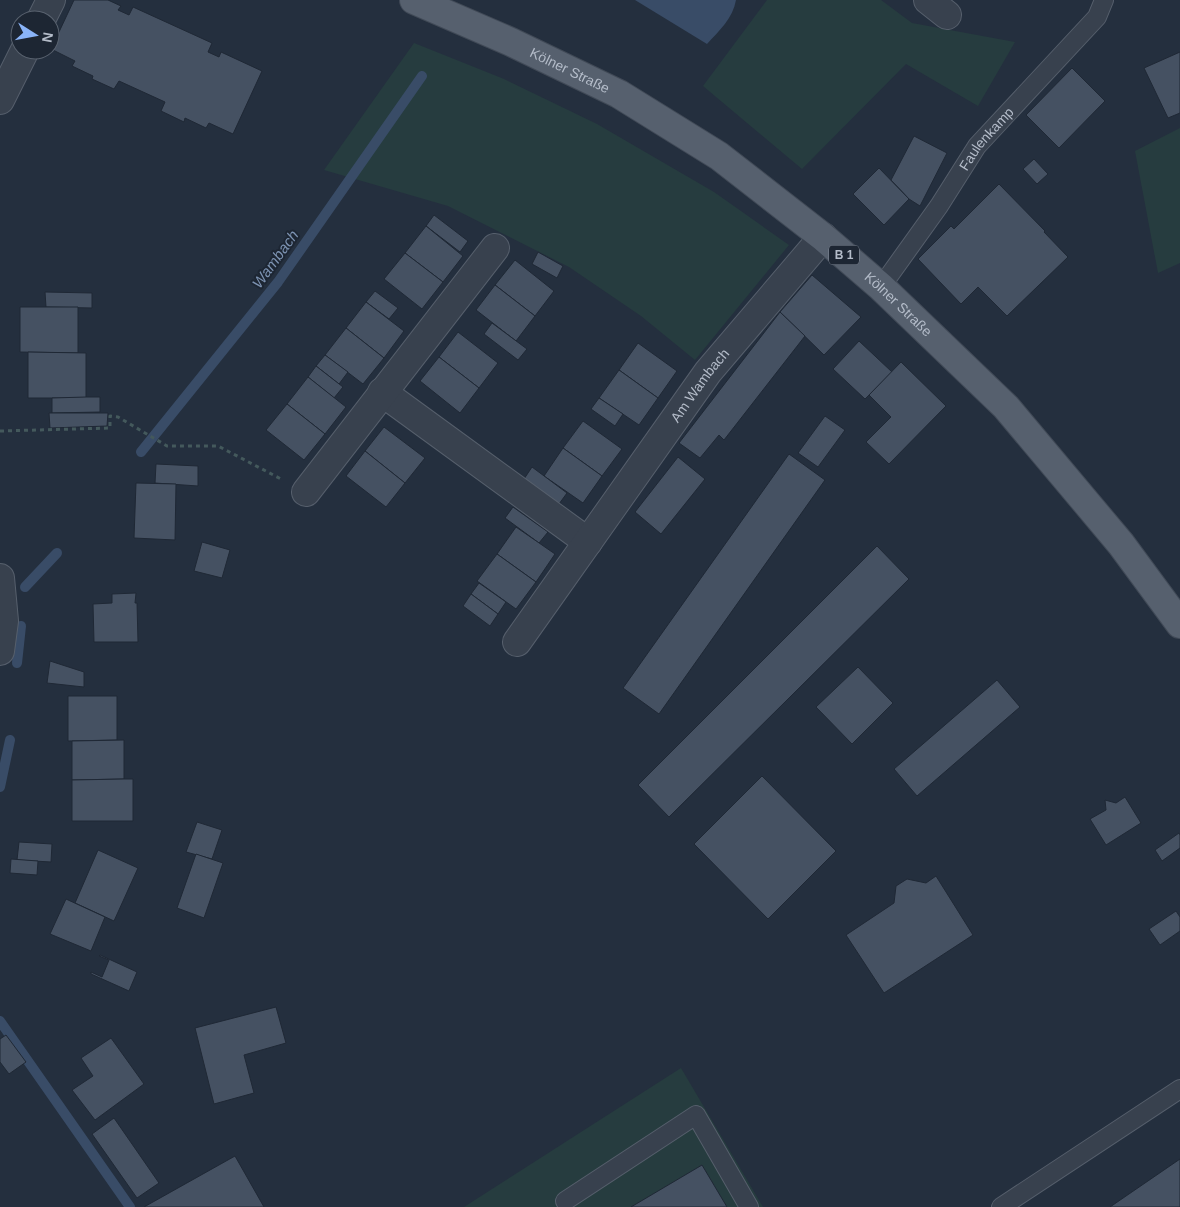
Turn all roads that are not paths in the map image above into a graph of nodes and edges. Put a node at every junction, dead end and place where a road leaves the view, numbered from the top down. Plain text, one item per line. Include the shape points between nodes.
1 (414, 0) edge
2 (1104, 0) edge
3 (20, 60) edge
4 (0, 100) edge
5 (823, 237) junction
6 (495, 248) dead end
7 (881, 287) junction
8 (382, 392) junction
9 (306, 492) road end
10 (588, 542) junction
11 (0, 578) edge
12 (1180, 624) edge
13 (517, 642) dead end
14 (0, 651) edge
15 (1180, 1090) edge
16 (565, 1201) dead end
17 (749, 1207) edge
18 (1001, 1207) edge

1 - 5 main road, Kölner Straße / B 1 via 618,94 719,156
2 - 7 lane, Faulenkamp via 1097,17 977,146
3 - 4 street
5 - 7 main road, Kölner Straße / B 1
5 - 10 street, Am Wambach via 708,372
6 - 8 street
7 - 12 main road, Kölner Straße / B 1 via 1006,406 1120,544
8 - 9 street
8 - 10 street
10 - 13 street, Am Wambach
11 - 14 street via 4,621
15 - 18 lane
16 - 17 lane via 696,1115

